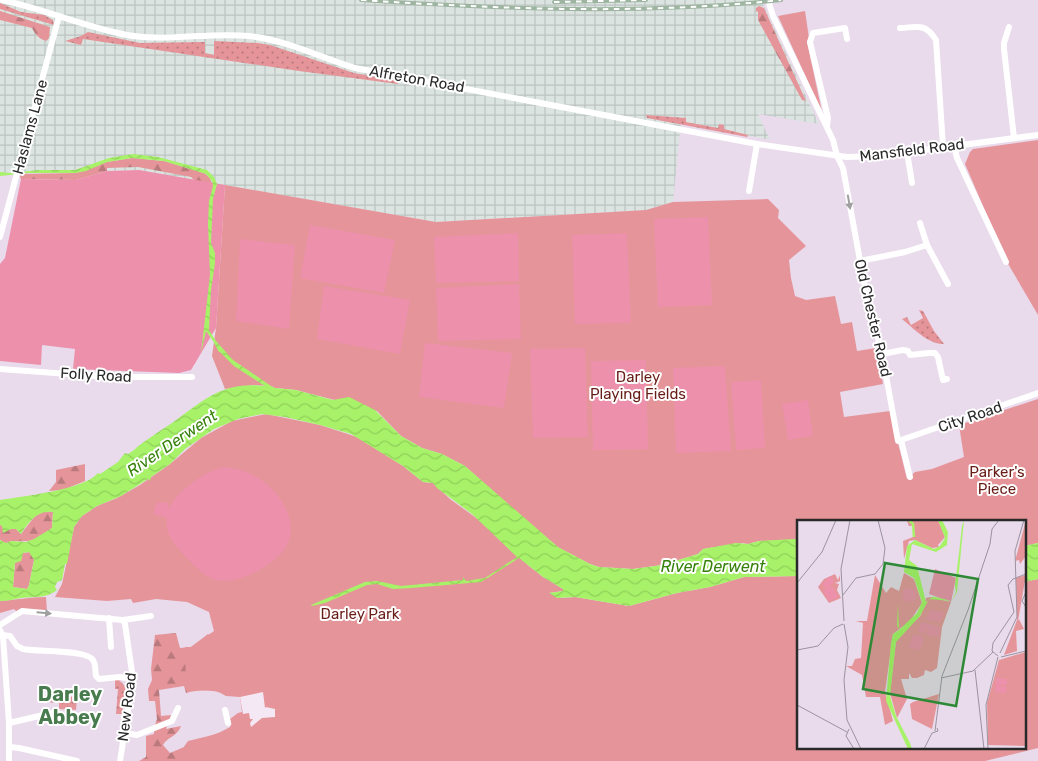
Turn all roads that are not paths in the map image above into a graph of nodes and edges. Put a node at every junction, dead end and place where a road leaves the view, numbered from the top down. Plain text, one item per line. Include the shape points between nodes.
1 (2, 0) edge
2 (769, 4) edge
3 (59, 16) junction
4 (1009, 27) dead end
5 (900, 28) dead end
6 (847, 39) dead end
7 (827, 128) junction
8 (1038, 135) edge
9 (1014, 138) junction
10 (757, 144) junction
11 (954, 146) junction
12 (943, 147) junction
13 (907, 152) junction
14 (836, 156) junction
15 (912, 183) dead end
16 (749, 191) dead end
17 (920, 223) dead end
18 (0, 236) edge
19 (927, 245) junction
20 (860, 261) junction
21 (1006, 262) dead end
22 (948, 284) dead end
23 (882, 354) junction
24 (0, 368) edge
25 (192, 377) dead end
26 (947, 379) dead end
27 (1038, 393) edge
28 (901, 440) junction
29 (910, 477) dead end
30 (151, 616) dead end
31 (109, 618) junction
32 (124, 622) junction
33 (0, 625) edge
34 (1, 632) edge
35 (111, 647) dead end
36 (133, 679) junction
37 (3, 698) edge
38 (178, 708) dead end
39 (225, 710) dead end
40 (52, 713) dead end
41 (9, 723) junction
42 (228, 723) dead end
43 (124, 733) junction
44 (10, 747) junction
45 (9, 761) edge
46 (76, 761) edge
47 (120, 761) edge

1 - 3 street, Alfreton Road
2 - 7 street
3 - 10 street, Alfreton Road via 111,32 146,38 221,35 264,38 355,68
3 - 18 street, Haslams Lane
4 - 9 street via 1004,49
5 - 12 street via 922,27 930,30 936,40
6 - 7 street via 845,28 813,33 810,42 828,118
7 - 14 street
8 - 9 street, Mansfield Road
9 - 11 street, Mansfield Road
10 - 14 street, Alfreton Road
10 - 16 street
11 - 12 street, Mansfield Road
11 - 21 street
12 - 13 street, Mansfield Road
13 - 14 street, Mansfield Road
13 - 15 street
14 -> 20 street, Old Chester Road via 843,168
17 - 19 street
19 - 20 street
19 - 22 street
20 - 23 street, Old Chester Road
23 - 26 street via 903,350 910,355 935,353 943,380
23 - 28 street, Old Chester Road via 898,441
24 - 25 street, Folly Road via 109,377
27 - 28 street, City Road
28 - 29 street, Old Chester Road
30 - 32 street
31 - 32 street
33 -> 31 street via 22,611
31 - 35 street
32 - 36 street, New Road
34 - 36 street via 23,649 90,656 97,678
34 - 37 street
36 - 43 street, New Road
37 - 41 street
38 - 43 street via 167,724 137,735
39 - 42 street
40 - 41 street
41 - 44 street
43 - 47 street, New Road
44 - 45 street
44 - 46 street

